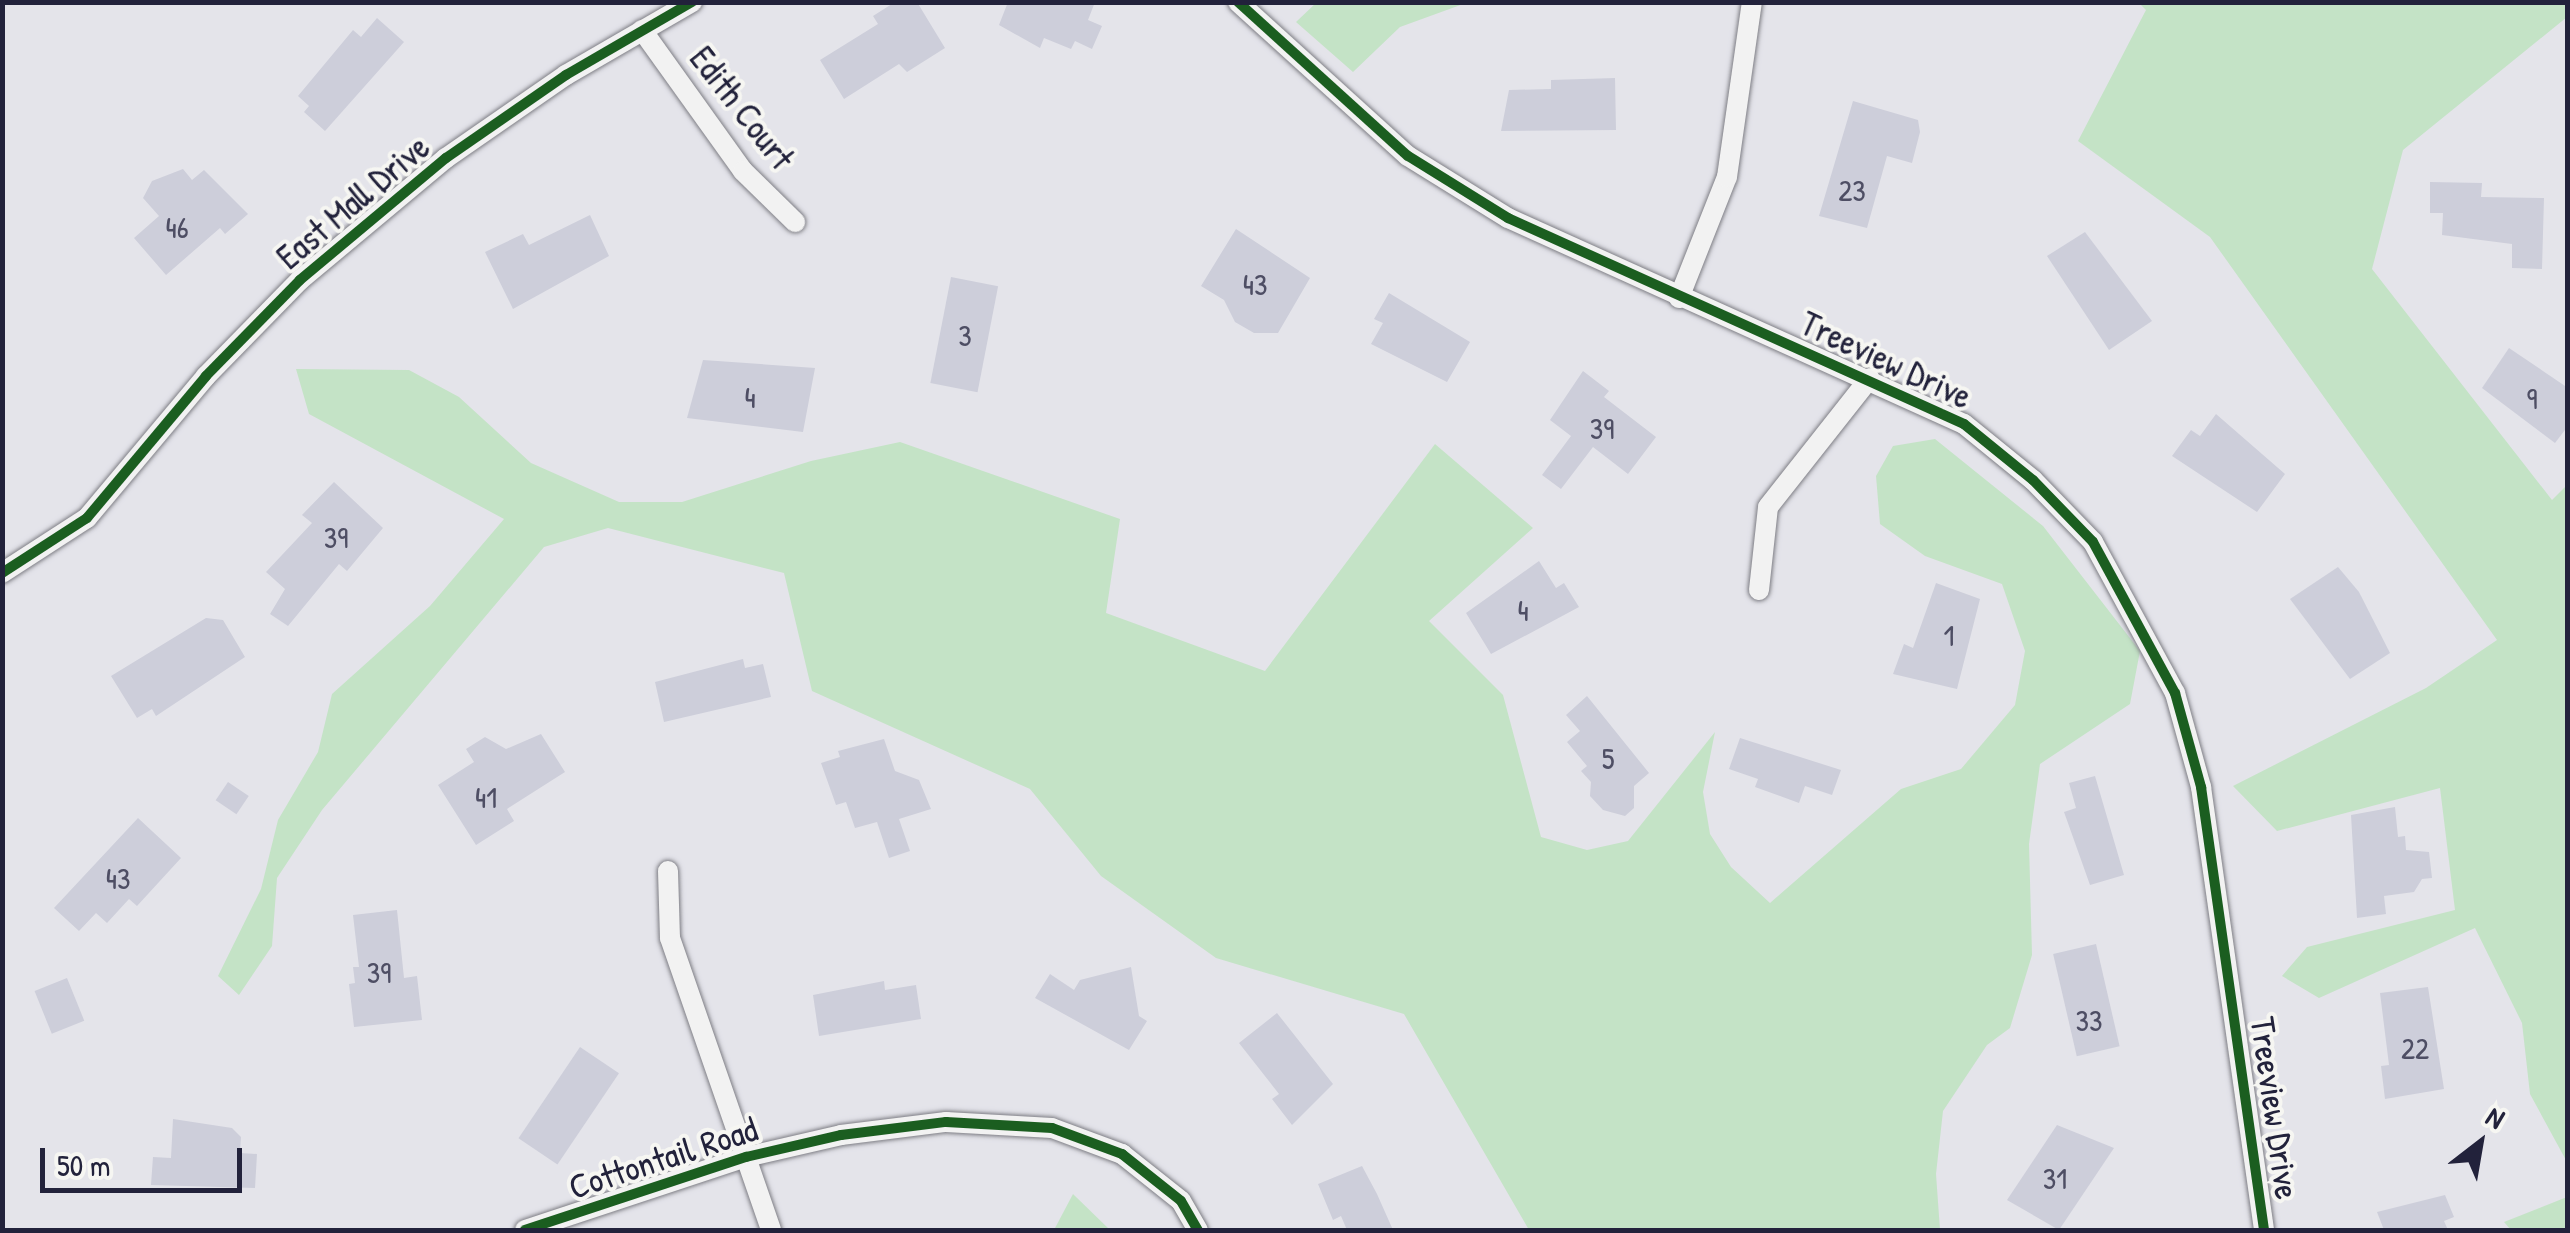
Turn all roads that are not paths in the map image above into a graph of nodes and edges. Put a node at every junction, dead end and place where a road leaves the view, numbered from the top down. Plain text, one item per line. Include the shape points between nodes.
1 (692, 2) edge
2 (1238, 2) edge
3 (1752, 2) edge
4 (642, 30) junction
5 (795, 222) dead end
6 (1679, 298) junction
7 (1870, 378) junction
8 (2, 573) edge
9 (1759, 590) dead end
10 (668, 871) dead end
11 (746, 1157) junction
12 (525, 1230) edge
13 (771, 1230) edge
14 (1198, 1230) edge
15 (2264, 1230) edge

1 - 4 street, East Mall Drive
2 - 6 street, Treeview Drive via 1408,156 1508,218
3 - 6 street via 1727,177
4 - 5 street, Edith Court via 743,171
4 - 8 street, East Mall Drive via 446,158 300,280 206,376 87,518
6 - 7 street, Treeview Drive
7 - 9 street via 1768,507
7 - 15 street, Treeview Drive via 1964,424 2034,480 2094,542 2176,694 2218,873
10 - 11 street via 670,938
11 - 12 street, Cottontail Road
11 - 13 street
11 - 14 street, Cottontail Road via 841,1135 946,1122 1052,1128 1122,1154 1181,1201

